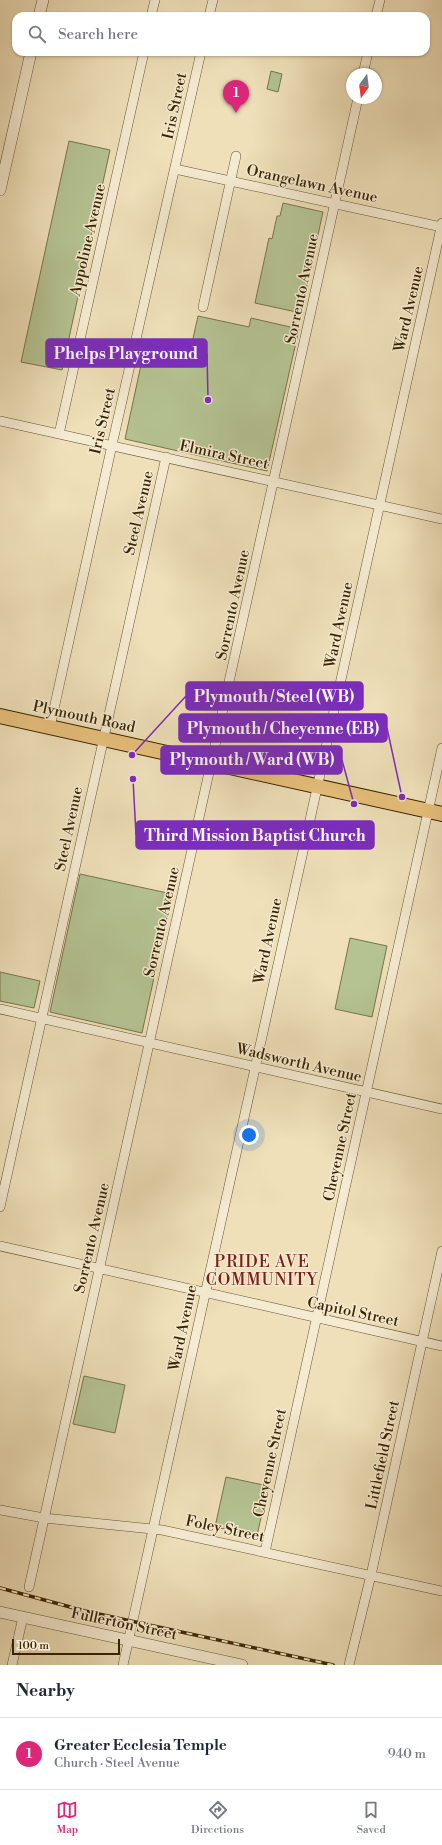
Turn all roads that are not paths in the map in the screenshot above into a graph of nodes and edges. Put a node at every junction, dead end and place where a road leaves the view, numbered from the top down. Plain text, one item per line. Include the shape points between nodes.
1 (43, 0) edge
2 (155, 0) edge
3 (213, 0) edge
4 (380, 0) edge
5 (40, 12) edge
6 (153, 12) edge
7 (210, 12) edge
8 (377, 12) edge
9 (30, 56) edge
10 (143, 56) edge
11 (200, 56) edge
12 (367, 56) edge
13 (365, 68) edge
14 (357, 104) edge
15 (236, 156) dead end
16 (175, 169) junction
17 (1, 177) edge
18 (230, 181) junction
19 (0, 190) edge
20 (334, 203) junction
21 (442, 226) edge
22 (203, 307) dead end
23 (0, 421) edge
24 (59, 434) junction
25 (112, 445) junction
26 (166, 457) junction
27 (275, 481) junction
28 (379, 504) junction
29 (442, 518) edge
30 (0, 716) edge
31 (50, 727) junction
32 (103, 739) junction
33 (442, 748) edge
34 (212, 763) junction
35 (318, 786) junction
36 (435, 812) edge
37 (0, 1009) edge
38 (42, 1019) junction
39 (150, 1043) junction
40 (255, 1068) junction
41 (366, 1092) junction
42 (442, 1109) edge
43 (0, 1207) edge
44 (0, 1246) edge
45 (442, 1251) edge
46 (100, 1269) junction
47 (205, 1293) junction
48 (316, 1318) junction
49 (422, 1341) junction
50 (442, 1346) edge
51 (0, 1510) edge
52 (44, 1518) junction
53 (154, 1529) junction
54 (265, 1552) junction
55 (370, 1575) junction
56 (28, 1587) dead end
57 (442, 1591) edge
58 (0, 1612) edge
59 (23, 1617) junction
60 (128, 1640) junction
61 (225, 1663) edge
62 (12, 1665) edge
63 (123, 1665) edge
64 (242, 1665) edge
65 (349, 1665) edge

1 - 5 street
2 - 6 street
3 - 7 street
4 - 8 street
9 - 17 street
10 - 24 street, Appoline Avenue
11 - 16 street, Iris Street
12 - 13 street
14 - 20 street, Sorrento Avenue
15 - 18 street
16 - 18 street, Orangelawn Avenue
16 - 25 street, Iris Street
17 - 19 street
18 - 20 street, Orangelawn Avenue
18 - 22 street
20 - 21 street, Orangelawn Avenue
20 - 27 street, Sorrento Avenue
21 - 28 street, Ward Avenue
23 - 24 street, Elmira Street
24 - 25 street, Elmira Street
25 - 26 street, Elmira Street
25 - 31 street, Iris Street
26 - 27 street, Elmira Street
26 - 32 street, Steel Avenue
27 - 28 street, Elmira Street
27 - 34 street, Sorrento Avenue
28 - 29 street, Elmira Street
28 - 35 street, Ward Avenue
30 - 31 main road, Plymouth Road
31 - 32 main road, Plymouth Road
32 - 34 main road, Plymouth Road
32 - 38 street, Steel Avenue
33 - 36 street, Cheyenne Street
34 - 35 main road, Plymouth Road
34 - 39 street, Sorrento Avenue
35 - 36 main road, Plymouth Road
35 - 40 street, Ward Avenue
36 - 41 street, Cheyenne Street
37 - 38 street
38 - 39 street, Wadsworth Avenue
38 - 43 street, Steel Avenue
39 - 40 street, Wadsworth Avenue
39 - 46 street, Sorrento Avenue
40 - 41 street, Wadsworth Avenue
40 - 47 street, Ward Avenue
41 - 42 street, Wadsworth Avenue
41 - 48 street, Cheyenne Street
44 - 46 street, Capitol Street
45 - 49 street, Littlefield Street
46 - 47 street, Capitol Street
46 - 52 street, Sorrento Avenue
47 - 48 street, Capitol Street
47 - 53 street, Ward Avenue
48 - 49 street, Capitol Street
48 - 54 street, Cheyenne Street
49 - 50 street, Capitol Street
49 - 55 street, Littlefield Street
51 - 52 street, Foley Street
52 - 53 street, Foley Street
52 - 56 street, Sorrento Avenue
53 - 54 street, Foley Street
53 - 60 street, Ward Avenue
54 - 55 street, Foley Street
55 - 57 street, Foley Street
55 - 65 street, Littlefield Street
58 - 59 street, Fullerton Street
59 - 60 street, Fullerton Street
59 - 62 street
60 - 61 street, Fullerton Street
60 - 63 street, Ward Avenue
61 - 64 street, Fullerton Street

